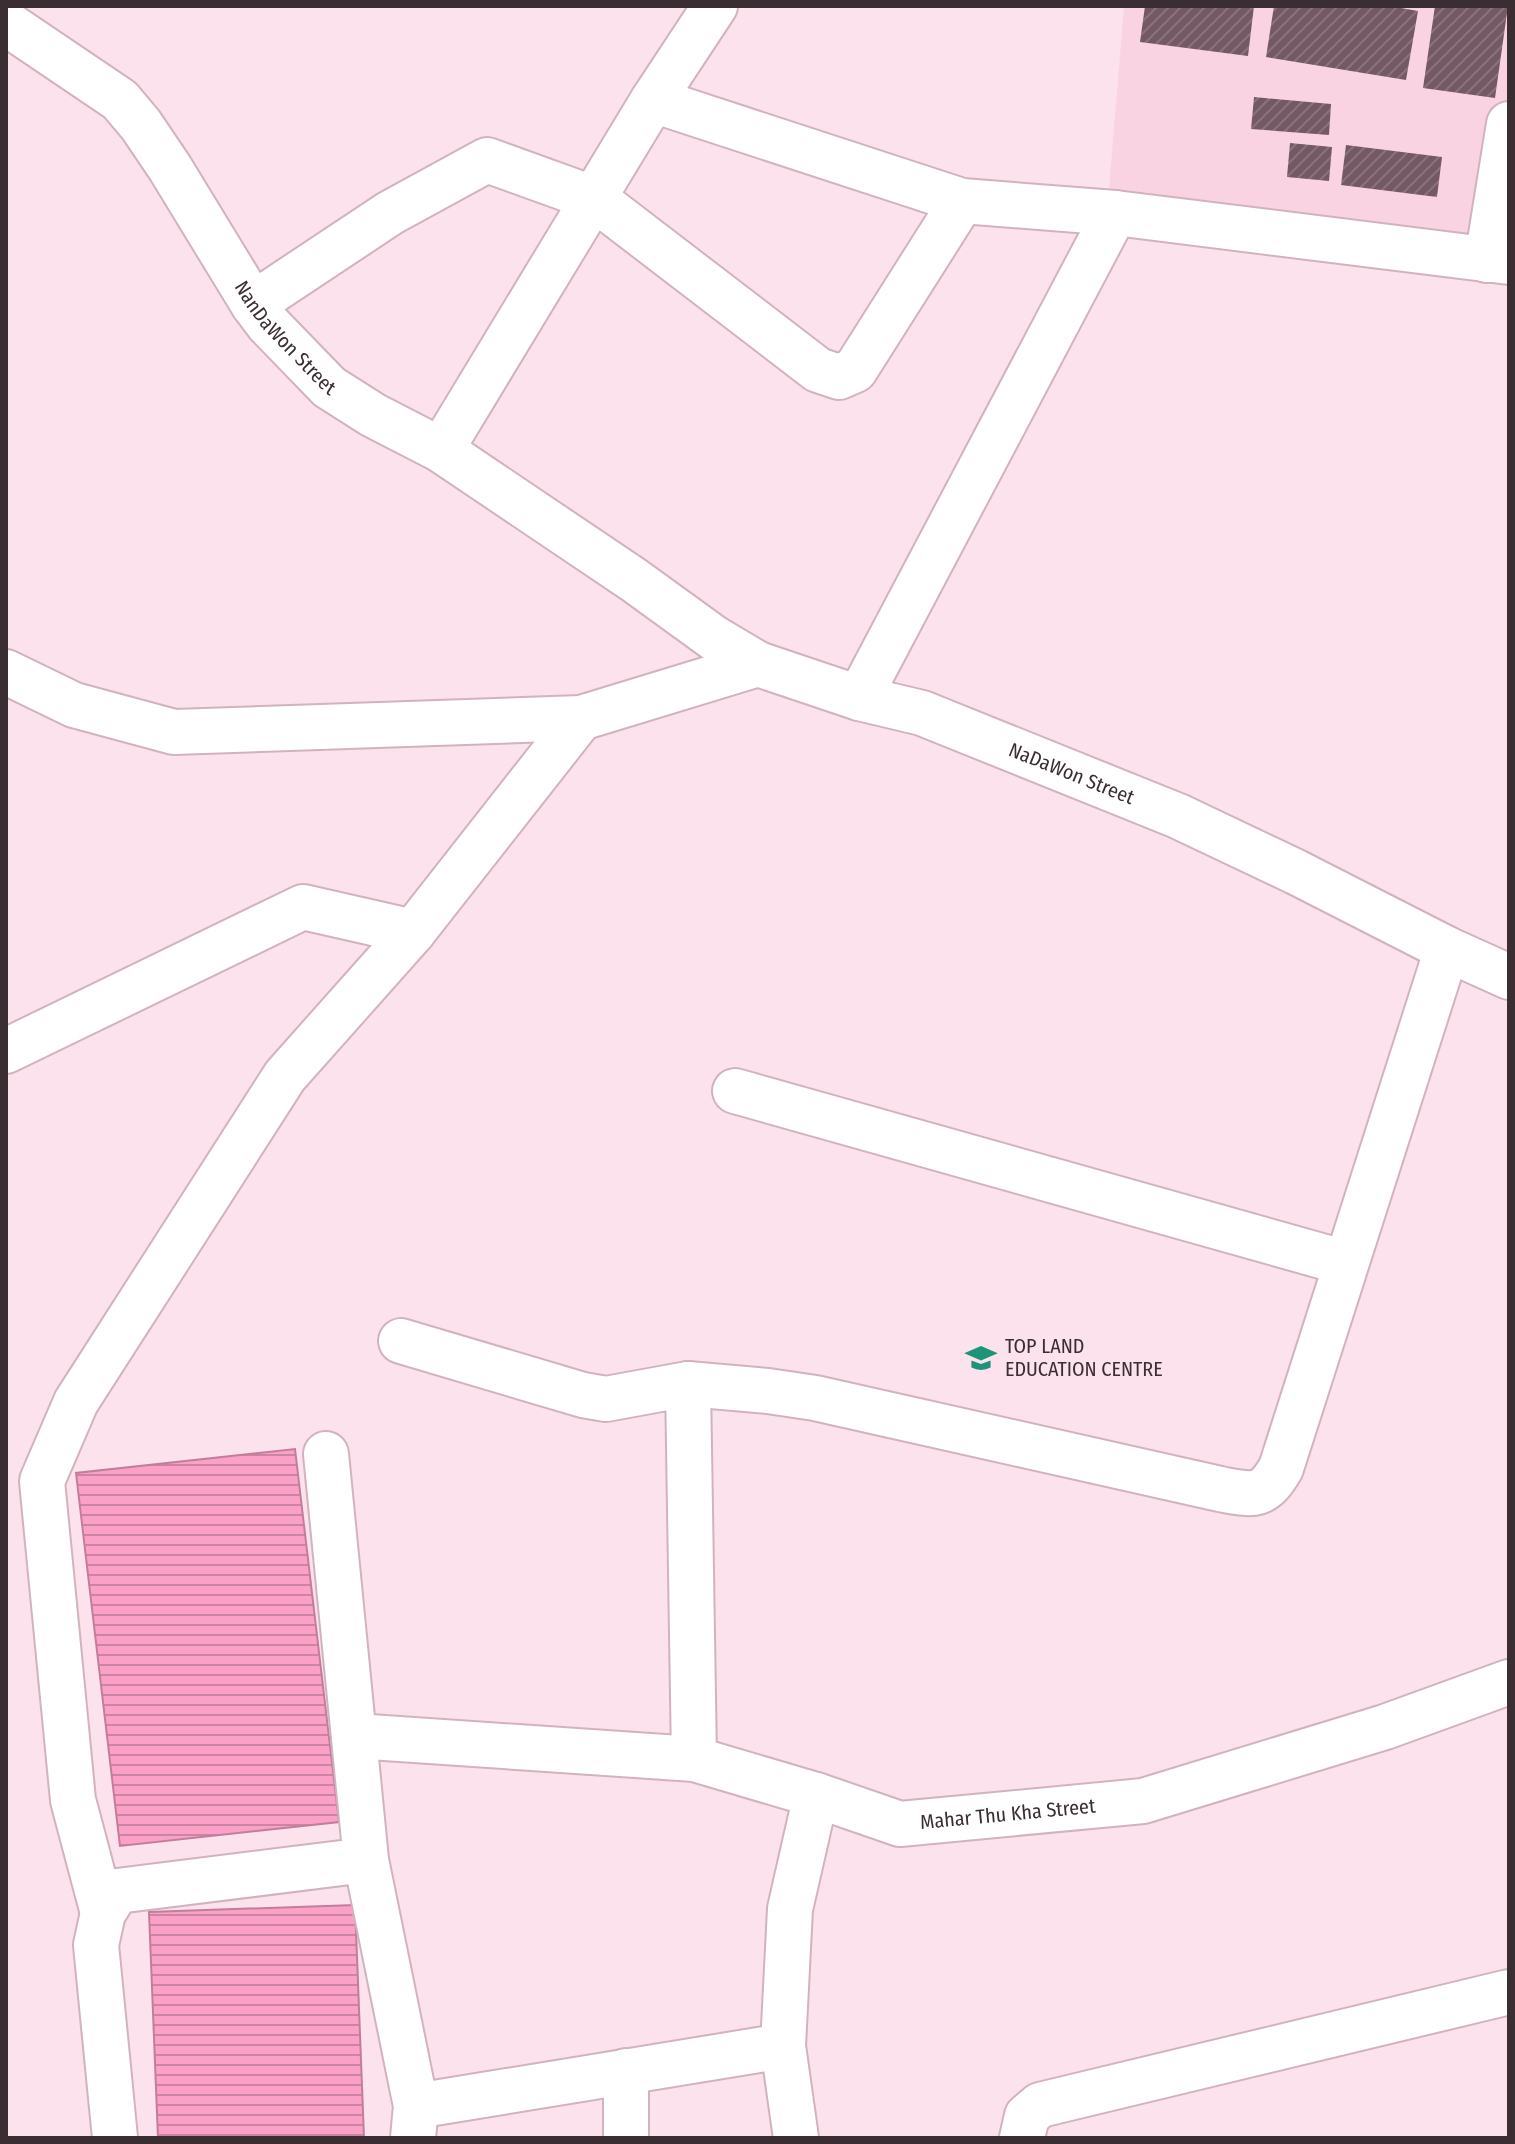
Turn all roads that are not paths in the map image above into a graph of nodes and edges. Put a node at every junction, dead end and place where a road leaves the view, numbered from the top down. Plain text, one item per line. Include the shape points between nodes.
1 (17, 6) edge
2 (715, 6) edge
3 (6, 22) edge
4 (653, 100) junction
5 (1509, 124) edge
6 (595, 199) junction
7 (962, 201) junction
8 (1115, 213) junction
9 (1498, 261) edge
10 (253, 304) junction
11 (441, 450) junction
12 (634, 580) joint
13 (758, 664) junction
14 (6, 672) edge
15 (859, 698) junction
16 (581, 718) junction
17 (413, 932) junction
18 (1447, 949) junction
19 (1509, 977) edge
20 (6, 1051) edge
21 (735, 1091) dead end
22 (1346, 1263) junction
23 (401, 1341) dead end
24 (688, 1384) junction
25 (326, 1454) dead end
26 (1509, 1682) edge
27 (355, 1736) junction
28 (694, 1759) junction
29 (816, 1795) junction
30 (366, 1860) junction
31 (103, 1913) junction
32 (1509, 1992) edge
33 (783, 2046) junction
34 (626, 2071) junction
35 (414, 2122) edge
36 (115, 2138) edge
37 (626, 2138) edge
38 (796, 2138) edge
39 (1022, 2138) edge

1 - 3 street
2 - 4 street
3 - 10 street, NanDaWon Street via 120,100 170,168
4 - 6 street
4 - 7 street
5 - 9 street
6 - 7 street via 818,370 839,377 855,370
6 - 10 street via 487,160 390,213
6 - 11 street
7 - 8 street
8 - 9 street
8 - 15 street
10 - 11 street, NanDaWon Street via 329,387
11 - 12 street, NanDaWon Street
12 - 13 street, NaDaWon Street
13 - 15 street, NaDaWon Street
13 - 16 street
14 - 16 street via 74,705 174,732
15 - 18 street, NaDaWon Street via 922,713 1178,816
16 - 17 street
17 - 20 street via 303,907
17 - 31 street via 285,1076 76,1402 42,1481 73,1800
18 - 19 street, NaDaWon Street
18 - 22 street
21 - 22 street
22 - 24 street via 1281,1468 1270,1486 1258,1493 1220,1489 815,1398
23 - 24 street via 606,1399
24 - 28 street
25 - 27 street
26 - 29 street, Mahar Thu Kha Street via 1385,1727 1143,1801 900,1824
27 - 28 street, Mahar Thu Kha Street
27 - 30 street
28 - 29 street, Mahar Thu Kha Street
29 - 33 street via 790,1909
30 - 31 street via 117,1891
30 - 35 street
31 - 36 street via 96,1945
32 - 39 street via 1040,2105 1027,2116
33 - 34 street
33 - 38 street
34 - 35 street
34 - 37 street

